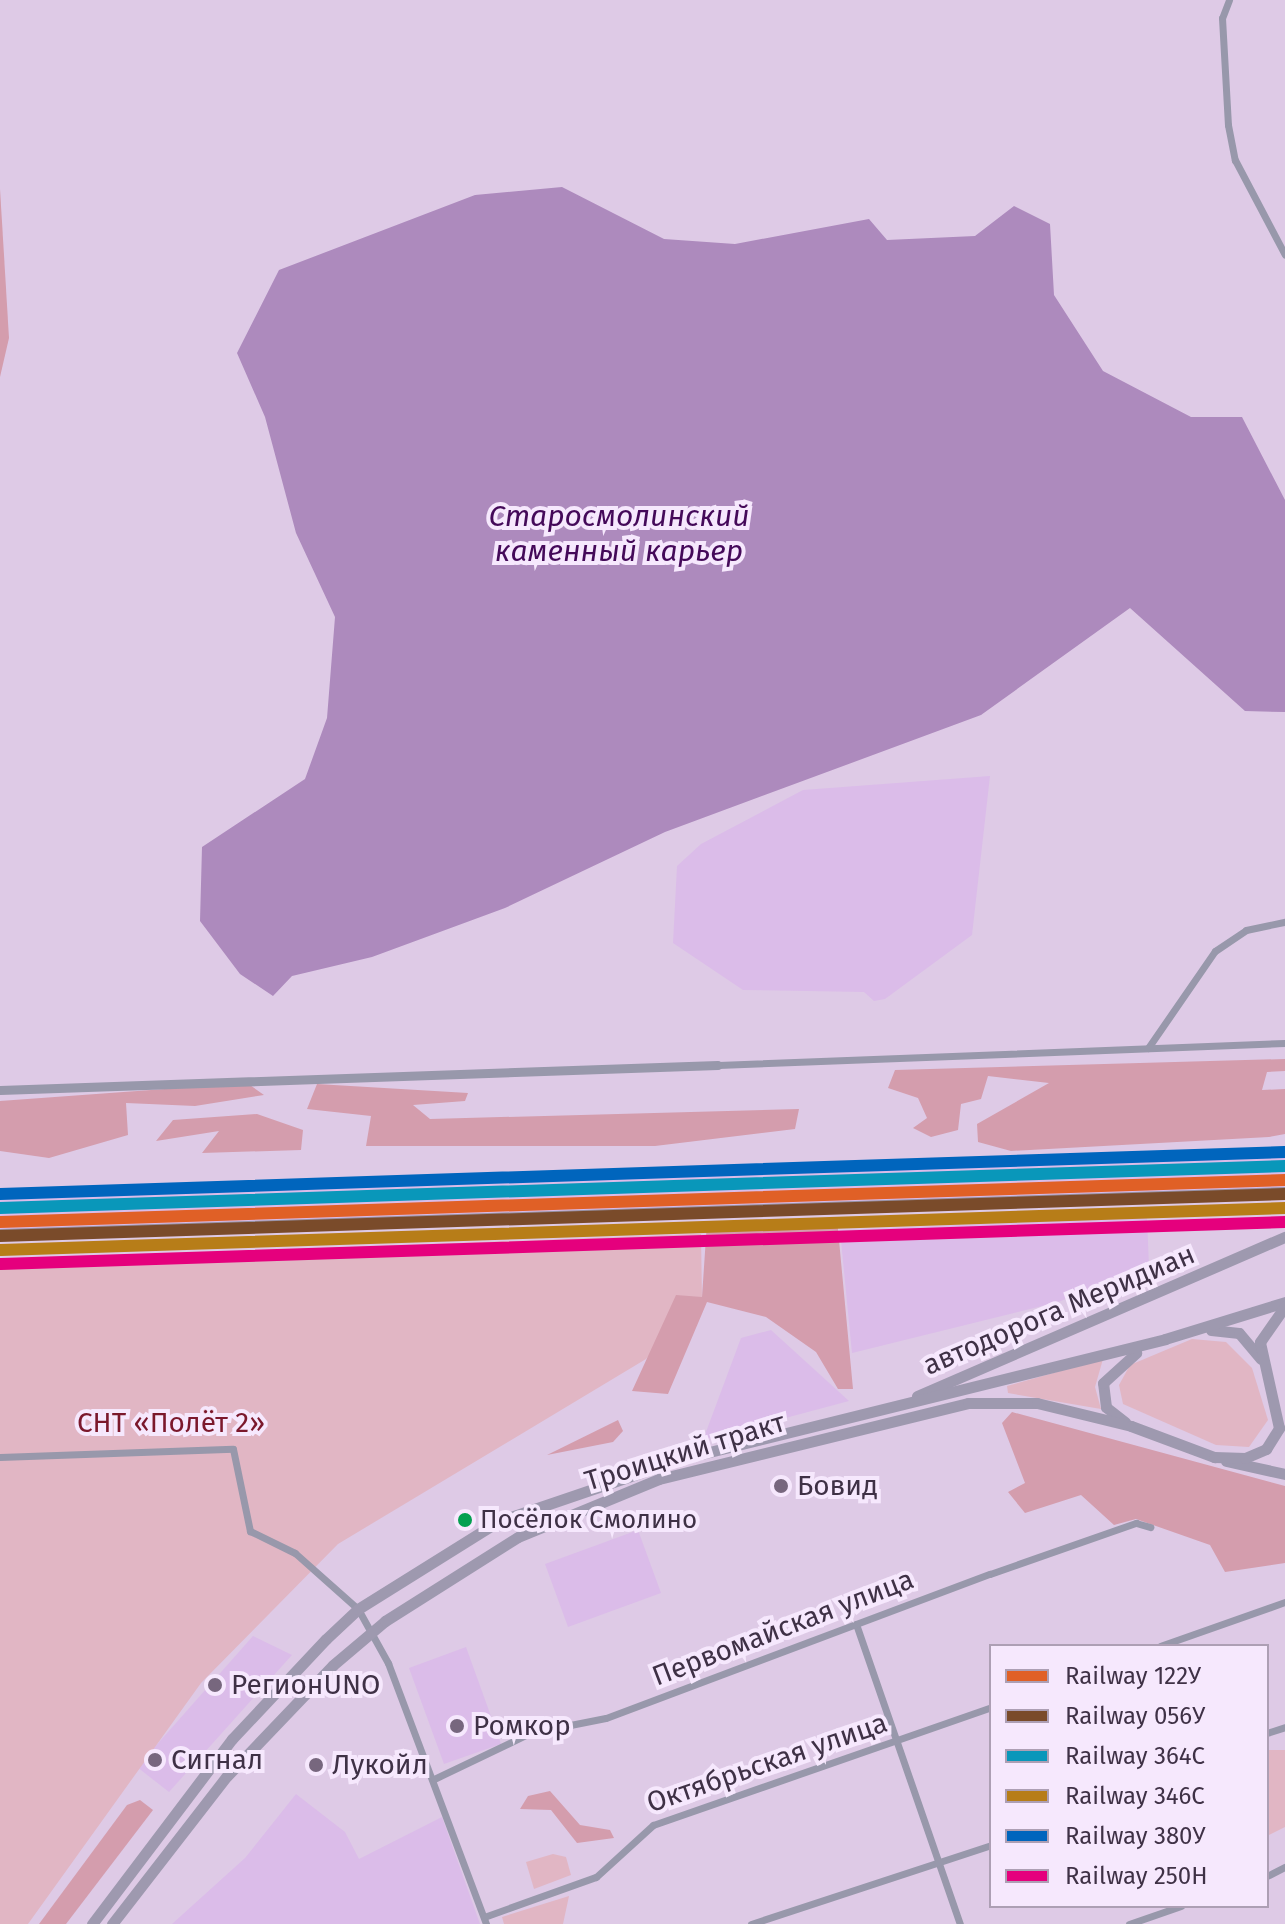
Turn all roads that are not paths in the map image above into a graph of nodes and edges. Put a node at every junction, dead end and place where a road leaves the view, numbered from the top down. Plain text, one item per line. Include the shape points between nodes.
1 (1229, 0) edge
2 (1285, 255) edge
3 (1285, 922) edge
4 (1285, 1043) edge
5 (1148, 1048) junction
6 (718, 1065) joint
7 (0, 1090) edge
8 (1285, 1237) edge
9 (1285, 1304) edge
10 (1192, 1332) junction
11 (1165, 1339) junction
12 (1262, 1360) junction
13 (895, 1407) junction
14 (1282, 1411) edge
15 (1131, 1426) junction
16 (0, 1457) edge
17 (1214, 1457) junction
18 (1285, 1474) edge
19 (1150, 1527) dead end
20 (1285, 1602) edge
21 (358, 1609) junction
22 (856, 1624) junction
23 (371, 1632) junction
24 (1166, 1644) edge
25 (989, 1708) edge
26 (901, 1740) junction
27 (434, 1779) junction
28 (989, 1846) edge
29 (940, 1863) junction
30 (1175, 1908) edge
31 (485, 1921) edge
32 (92, 1924) edge
33 (112, 1924) edge
34 (751, 1924) edge
35 (960, 1924) edge
36 (1129, 1924) edge

1 - 2 street via 1222,18 1235,160
3 - 5 street via 1246,930 1215,951
4 - 5 street
5 - 6 street
6 - 7 street
8 - 13 main road, автодорога Меридиан
9 - 10 main road, Троицкий тракт
9 - 12 main road, Троицкий тракт via 1264,1330
10 - 11 main road, Троицкий тракт
10 - 12 main road via 1229,1329
11 - 13 main road, Троицкий тракт
11 - 15 main road via 1126,1357 1103,1383 1106,1407
12 - 14 main road, Троицкий тракт
13 - 21 main road, Троицкий тракт via 667,1462 529,1508
14 - 17 main road, Троицкий тракт via 1266,1449
15 - 17 main road, Троицкий тракт
15 - 23 main road, Троицкий тракт via 1037,1403 968,1403 674,1475 518,1537
16 - 21 street via 233,1449 250,1531 295,1553
17 - 18 main road
19 - 22 street, Первомайская улица via 1136,1523
20 - 24 street
21 - 23 street
21 - 32 main road, Троицкий тракт via 232,1739
22 - 26 street
22 - 27 street, Первомайская улица via 606,1718 530,1733
23 - 27 street
23 - 33 main road, Троицкий тракт via 227,1776
25 - 26 street, Октябрьская улица
26 - 29 street
26 - 31 street, Октябрьская улица via 640,1830 596,1877
27 - 31 street
28 - 29 street
29 - 34 street
29 - 35 street
30 - 36 street

